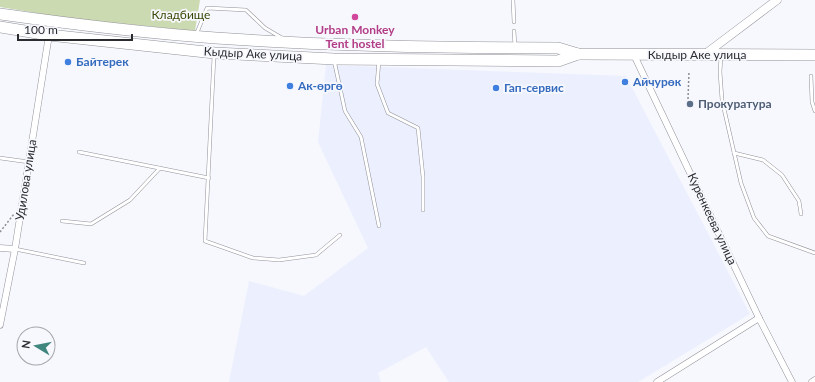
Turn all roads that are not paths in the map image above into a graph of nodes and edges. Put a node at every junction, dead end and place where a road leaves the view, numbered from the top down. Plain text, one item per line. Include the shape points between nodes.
1 (513, 0) edge
2 (777, 0) edge
3 (0, 14) edge
4 (51, 21) junction
5 (514, 22) dead end
6 (0, 27) edge
7 (514, 31) dead end
8 (49, 35) junction
9 (195, 36) junction
10 (216, 38) junction
11 (289, 42) junction
12 (335, 44) junction
13 (515, 48) junction
14 (193, 51) junction
15 (215, 53) junction
16 (578, 54) junction
17 (634, 54) junction
18 (704, 55) junction
19 (722, 55) junction
20 (815, 55) edge
21 (334, 59) junction
22 (379, 59) junction
23 (811, 76) dead end
24 (815, 111) edge
25 (79, 152) dead end
26 (734, 153) junction
27 (0, 158) edge
28 (29, 162) junction
29 (160, 168) junction
30 (209, 178) junction
31 (423, 210) dead end
32 (801, 214) dead end
33 (62, 221) dead end
34 (379, 226) dead end
35 (340, 235) dead end
36 (0, 248) edge
37 (15, 249) junction
38 (815, 253) edge
39 (84, 263) dead end
40 (759, 318) junction
41 (0, 325) edge
42 (815, 380) edge
43 (658, 382) edge
44 (792, 382) edge
45 (812, 382) edge

1 - 5 lane
2 - 18 main road
3 - 4 highway, Кыдыр Аке улица
4 - 8 highway
4 - 9 highway, Кыдыр Аке улица
6 - 8 highway, Кыдыр Аке улица
7 - 13 lane
8 - 14 highway, Кыдыр Аке улица
8 - 28 street, Удилова улица
9 - 10 highway, Кыдыр Аке улица
9 - 11 lane via 207,8 246,10 264,28
9 - 14 highway
10 - 11 highway, Кыдыр Аке улица
10 - 15 highway
11 - 12 highway, Кыдыр Аке улица
12 - 13 highway, Кыдыр Аке улица
12 - 21 highway
13 - 16 highway, Кыдыр Аке улица via 558,48
14 - 15 highway, Кыдыр Аке улица
15 - 21 highway, Кыдыр Аке улица
15 - 30 lane
16 - 17 highway, Кыдыр Аке улица
16 - 22 highway, Кыдыр Аке улица via 558,61
17 - 18 highway, Кыдыр Аке улица
17 - 40 street, Куренкеева улица
18 - 19 highway, Кыдыр Аке улица
19 - 20 highway, Кыдыр Аке улица
19 - 26 lane via 722,100
21 - 22 highway, Кыдыр Аке улица
21 - 34 lane via 345,111 361,137
22 - 31 lane via 377,84 388,113 418,128 423,177
23 - 24 lane
25 - 29 lane
26 - 32 lane via 763,160 782,175 799,201
26 - 38 lane via 754,218 768,236
27 - 28 lane
28 - 37 street, Удилова улица
29 - 30 lane
29 - 33 lane via 130,200 90,224
30 - 35 lane via 205,241 253,258 279,260 316,255
36 - 37 street
37 - 39 lane
37 - 41 street, Удилова улица
40 - 43 street
40 - 44 street, Куренкеева улица
42 - 45 street

